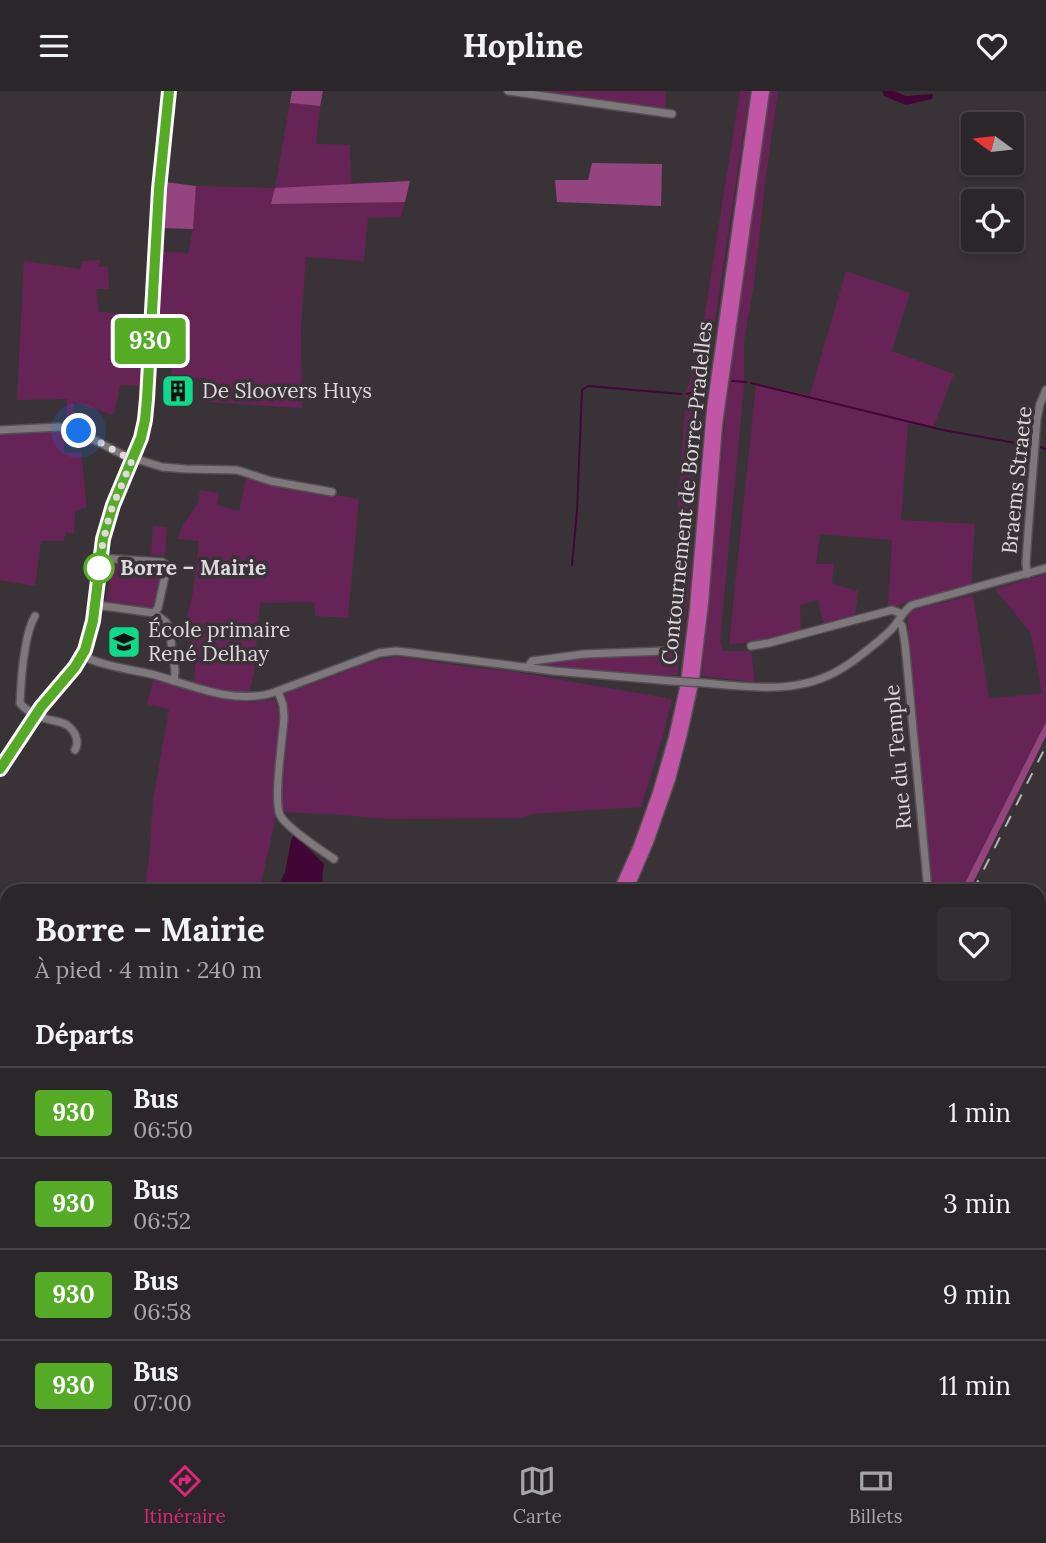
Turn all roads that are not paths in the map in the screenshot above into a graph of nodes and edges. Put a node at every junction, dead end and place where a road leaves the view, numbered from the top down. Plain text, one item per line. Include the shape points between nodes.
1 (169, 91) edge
2 (508, 91) edge
3 (757, 91) edge
4 (764, 91) edge
5 (671, 114) dead end
6 (1046, 390) edge
7 (0, 430) edge
8 (133, 459) junction
9 (332, 492) dead end
10 (100, 558) junction
11 (1046, 568) edge
12 (1027, 573) junction
13 (96, 605) junction
14 (154, 613) junction
15 (35, 616) dead end
16 (900, 618) junction
17 (751, 646) dead end
18 (665, 651) dead end
19 (82, 656) junction
20 (528, 667) junction
21 (174, 681) junction
22 (278, 691) junction
23 (36, 714) junction
24 (75, 750) dead end
25 (0, 769) edge
26 (334, 859) dead end
27 (622, 884) edge
28 (630, 884) edge
29 (927, 884) edge

1 - 8 street via 146,410
2 - 5 street
3 - 27 highway, Contournement de Borre-Pradelles via 712,410 684,692 658,793
4 - 28 highway via 717,423 694,678 667,788
6 - 12 street, Braems Straete via 1037,419
7 - 8 street via 70,428
8 - 9 street via 158,466 237,470
8 - 10 street via 113,505
10 - 13 street
10 - 14 street via 165,564
11 - 12 street
12 - 16 street via 914,604
13 - 14 street
13 - 19 street
14 - 21 street via 169,627
15 - 23 street via 24,657 20,701
16 - 17 street via 892,610
16 - 20 street, bridge via 848,665 797,686 672,681
16 - 29 street, Rue du Temple
18 - 20 street via 568,656 532,661
19 - 21 street
19 - 23 street
20 - 22 street via 388,652
21 - 22 street via 236,696
22 - 26 street via 284,717 279,814
23 - 24 street via 68,726 78,740
23 - 25 street

